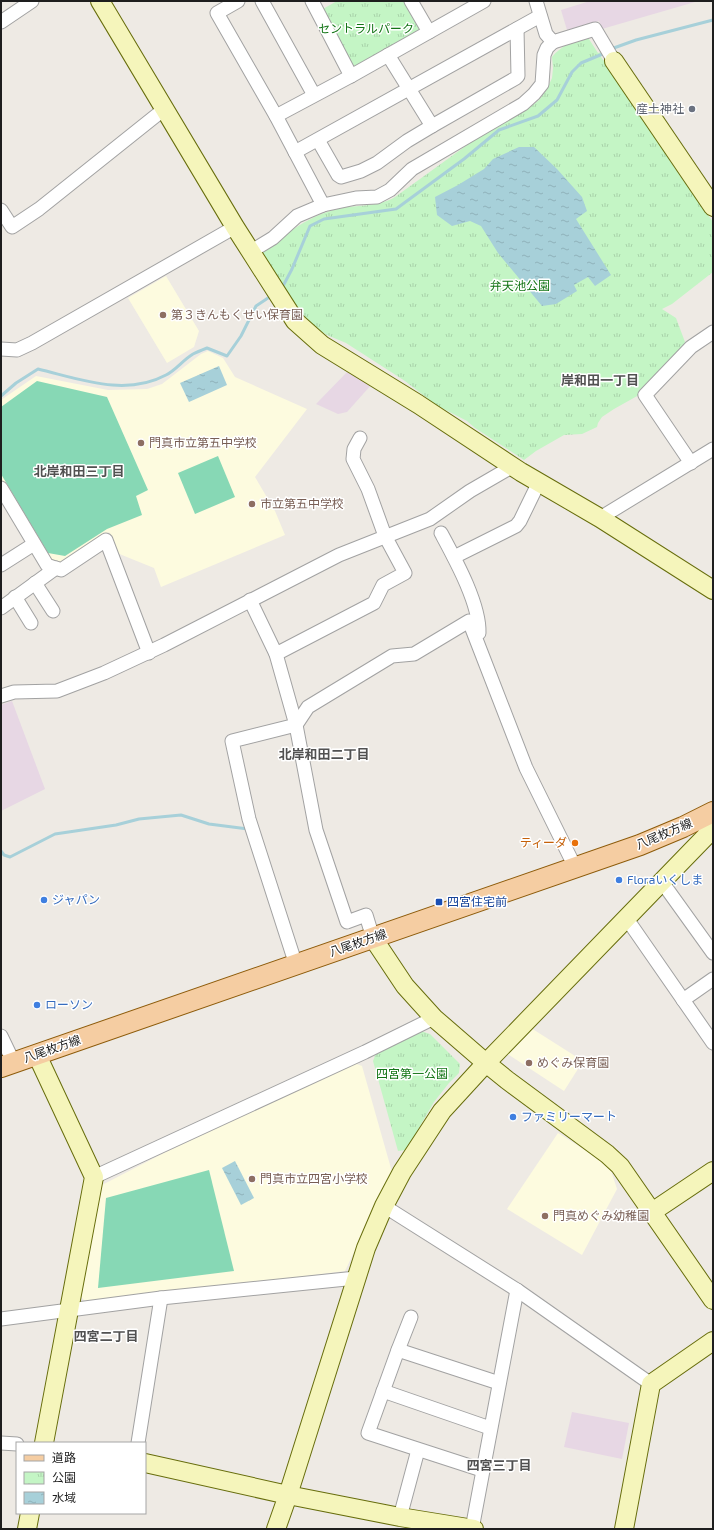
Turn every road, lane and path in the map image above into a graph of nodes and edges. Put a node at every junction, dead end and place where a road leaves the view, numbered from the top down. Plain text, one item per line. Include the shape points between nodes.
1 (32, 1) edge
2 (100, 1) edge
3 (238, 1) edge
4 (262, 1) edge
5 (312, 1) edge
6 (411, 1) edge
7 (484, 1) edge
8 (536, 1) edge
9 (465, 6) edge
10 (540, 16) junction
11 (1, 22) edge
12 (516, 29) junction
13 (429, 32) junction
14 (553, 42) junction
15 (388, 55) junction
16 (614, 61) joint
17 (352, 76) junction
18 (410, 89) junction
19 (314, 95) junction
20 (163, 110) junction
21 (276, 116) junction
22 (432, 126) junction
23 (318, 140) junction
24 (296, 152) junction
25 (323, 205) junction
26 (712, 205) edge
27 (1, 210) edge
28 (235, 227) junction
29 (250, 252) junction
30 (713, 332) edge
31 (1, 349) edge
32 (360, 438) dead end
33 (713, 449) edge
34 (691, 463) junction
35 (513, 466) junction
36 (539, 482) junction
37 (1, 488) edge
38 (600, 518) junction
39 (441, 533) dead end
40 (385, 536) junction
41 (34, 544) junction
42 (454, 557) junction
43 (1, 565) edge
44 (56, 568) junction
45 (35, 583) junction
46 (713, 590) edge
47 (15, 597) junction
48 (250, 600) junction
49 (1, 608) edge
50 (53, 611) dead end
51 (31, 623) dead end
52 (479, 647) junction
53 (149, 653) junction
54 (276, 654) junction
55 (1, 696) edge
56 (296, 725) junction
57 (710, 814) edge
58 (575, 867) junction
59 (662, 882) junction
60 (627, 919) junction
61 (373, 938) junction
62 (713, 953) edge
63 (296, 964) junction
64 (713, 979) edge
65 (683, 1000) junction
66 (434, 1018) junction
67 (1, 1036) edge
68 (713, 1043) edge
69 (37, 1054) junction
70 (486, 1063) junction
71 (7, 1065) edge
72 (713, 1171) edge
73 (94, 1177) junction
74 (384, 1206) junction
75 (652, 1212) junction
76 (356, 1278) junction
77 (517, 1290) junction
78 (161, 1298) junction
79 (713, 1300) edge
80 (69, 1311) junction
81 (411, 1317) dead end
82 (1, 1319) edge
83 (713, 1341) edge
84 (398, 1350) junction
85 (499, 1383) junction
86 (651, 1384) junction
87 (384, 1391) junction
88 (490, 1428) junction
89 (44, 1442) edge
90 (138, 1442) edge
91 (1, 1444) edge
92 (16, 1444) edge
93 (418, 1450) junction
94 (146, 1463) edge
95 (482, 1470) junction
96 (288, 1495) junction
97 (30, 1514) edge
98 (400, 1517) junction
99 (27, 1529) edge
100 (276, 1529) edge
101 (473, 1529) edge
102 (624, 1529) edge

1 - 11 street
2 - 20 street
3 - 21 street via 217,13
4 - 19 street
5 - 17 street
6 - 13 street
7 - 9 street
8 - 10 street
9 - 13 street
10 - 12 street
10 - 14 street via 546,34
12 - 18 street
12 - 22 street via 518,76
13 - 15 street
14 - 16 street via 595,29
14 - 25 street via 544,55 542,84 523,104 407,172 390,190 377,197 356,198
15 - 17 street
15 - 18 street
16 - 26 street
17 - 19 street
18 - 22 street
18 - 23 street
19 - 21 street
20 - 27 street via 39,210 12,227
20 - 28 street
21 - 24 street
22 - 23 street via 377,163 341,177
23 - 24 street
24 - 25 street
25 - 29 street via 297,216 273,238
28 - 29 street
28 - 31 street via 32,343 17,350
29 - 35 street via 294,321 322,345
30 - 34 street via 692,348 645,395
32 - 40 street via 354,449 353,459 368,489
33 - 34 street
34 - 38 street
35 - 36 street
35 - 40 street via 470,491 430,519
36 - 38 street
36 - 42 street via 516,526
37 - 41 street
38 - 46 street
39 - 42 street
40 - 48 street via 339,555
40 - 54 street via 405,573 383,585 374,603
41 - 43 street
41 - 44 street via 47,565
42 - 52 street via 480,624
44 - 45 street
44 - 53 street via 61,570 106,540
45 - 47 street
45 - 50 street
47 - 49 street
47 - 51 street
48 - 53 street
48 - 54 street
52 - 56 street via 469,621 414,654 392,656 308,707
52 - 58 street via 526,768
53 - 55 street via 57,691 14,692
54 - 56 street
56 - 61 street via 316,830 347,922 366,915
56 - 63 street via 232,741 249,819
57 - 58 main road, 八尾枚方線 via 640,845
57 - 59 street via 708,834
58 - 61 main road, 八尾枚方線
59 - 60 street
59 - 62 street
60 - 65 street
60 - 70 street
61 - 63 main road, 八尾枚方線
61 - 66 street via 406,986
63 - 69 main road, 八尾枚方線
64 - 65 street
65 - 68 street
66 - 70 street
66 - 73 street
67 - 71 street
69 - 71 main road, 八尾枚方線
69 - 73 street
70 - 74 street via 442,1111 402,1172
70 - 75 street via 607,1154 620,1166
72 - 75 street
73 - 80 street
74 - 76 street
74 - 77 street
75 - 79 street
76 - 78 street
76 - 96 street
77 - 85 street
77 - 86 street
78 - 80 street
78 - 90 street
80 - 82 street
80 - 89 street
81 - 84 street
83 - 86 street
84 - 85 street
84 - 87 street
85 - 88 street
86 - 102 street
87 - 88 street
87 - 93 street via 368,1433
88 - 95 street
91 - 92 street
93 - 95 street
93 - 98 street
94 - 96 street
95 - 101 street
96 - 98 street
96 - 100 street
97 - 99 street
98 - 101 street

